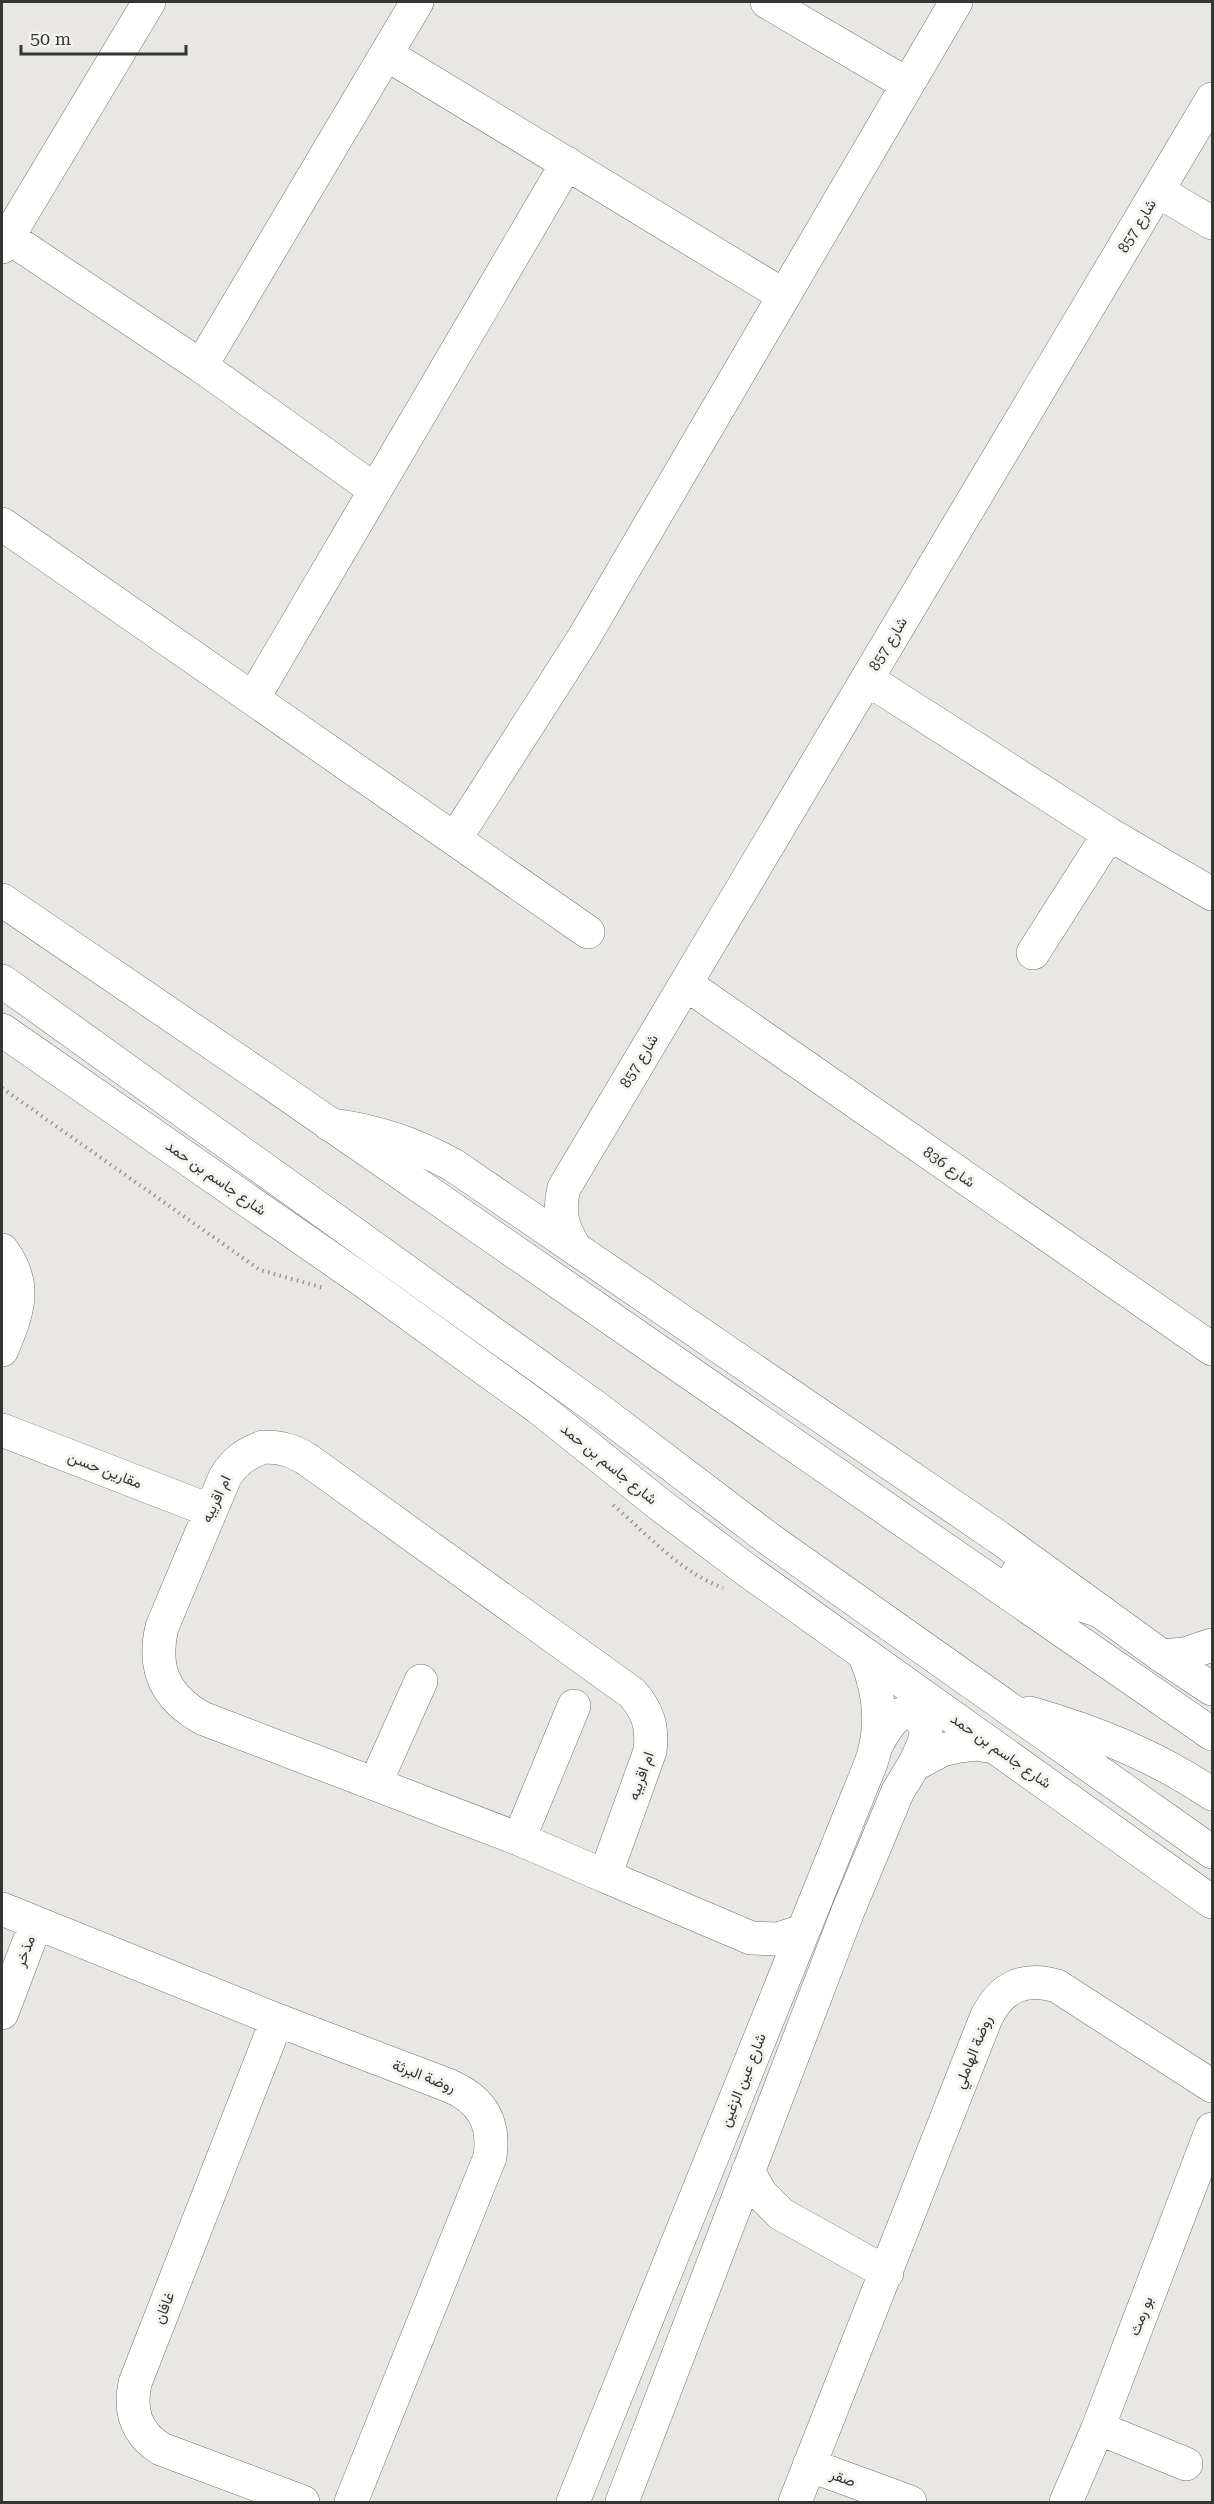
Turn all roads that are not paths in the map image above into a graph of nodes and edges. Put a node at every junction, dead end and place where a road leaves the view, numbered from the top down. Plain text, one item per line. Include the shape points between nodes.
1 (149, 2) edge
2 (417, 2) edge
3 (767, 2) edge
4 (956, 2) edge
5 (387, 54) junction
6 (907, 84) junction
7 (1212, 99) edge
8 (567, 163) junction
9 (1158, 191) junction
10 (1212, 223) edge
11 (5, 242) edge
12 (783, 295) junction
13 (201, 366) junction
14 (375, 490) junction
15 (2, 524) edge
16 (867, 679) junction
17 (254, 697) junction
18 (1109, 834) junction
19 (455, 839) junction
20 (1212, 894) edge
21 (2, 900) edge
22 (588, 932) dead end
23 (1033, 953) dead end
24 (2, 981) edge
25 (686, 984) junction
26 (2, 1030) edge
27 (330, 1125) junction
28 (564, 1188) junction
29 (508, 1202) junction
30 (576, 1249) junction
31 (2, 1250) edge
32 (1212, 1349) edge
33 (2, 1350) edge
34 (2, 1430) edge
35 (209, 1510) junction
36 (937, 1542) junction
37 (1100, 1611) junction
38 (1212, 1645) edge
39 (864, 1654) junction
40 (1162, 1656) junction
41 (421, 1681) dead end
42 (1212, 1689) edge
43 (574, 1706) dead end
44 (1008, 1707) junction
45 (1212, 1734) edge
46 (877, 1744) junction
47 (994, 1747) junction
48 (914, 1765) junction
49 (375, 1784) junction
50 (1212, 1794) edge
51 (519, 1839) junction
52 (1212, 1852) edge
53 (605, 1876) junction
54 (1212, 1902) edge
55 (2, 1909) edge
56 (36, 1923) junction
57 (803, 1931) junction
58 (751, 1938) junction
59 (783, 1979) junction
60 (2, 2013) edge
61 (277, 2020) junction
62 (1212, 2086) edge
63 (1212, 2129) edge
64 (748, 2171) junction
65 (781, 2214) junction
66 (726, 2230) junction
67 (887, 2273) junction
68 (1098, 2428) junction
69 (1186, 2464) dead end
70 (809, 2465) junction
71 (303, 2502) edge
72 (351, 2502) edge
73 (573, 2502) edge
74 (622, 2502) edge
75 (795, 2502) edge
76 (910, 2502) edge
77 (1066, 2502) edge

1 - 11 street
2 - 5 street
3 - 6 street
4 - 6 street
5 - 8 street
5 - 13 street
6 - 12 street
7 - 9 street, شارع 857
8 - 12 street
8 - 14 street
9 - 10 street
9 - 16 street, شارع 857
11 - 13 street
12 - 19 street via 583,639
13 - 14 street
14 - 17 street
15 - 17 street
16 - 18 street
16 - 25 street, شارع 857
17 - 19 street
18 - 20 street
18 - 23 street
19 - 22 street
21 - 27 street
24 - 44 street via 594,1406 769,1539
25 - 28 street, شارع 857
25 - 32 street, شارع 836
26 - 39 street, شارع جاسم بن حمد via 539,1408 730,1558
27 - 29 street via 381,1134 414,1145 453,1165
27 - 36 street
28 - 29 street
28 - 30 street, شارع 857 via 561,1220
29 - 30 street
30 - 37 street
31 - 33 street via 16,1275 19,1291
34 - 35 street, مقارين حسن
35 - 49 street, ام اقريبه via 158,1644 158,1663 173,1696 202,1718
35 - 53 street, ام اقريبه via 234,1463 247,1453 262,1447 295,1451 632,1693 650,1719 650,1751
36 - 37 street via 984,1552 1048,1594
36 - 45 street
37 - 40 street
38 - 40 street
39 - 46 street, شارع عين الزغين via 878,1698
39 - 47 street, شارع جاسم بن حمد
40 - 42 street
41 - 49 street
43 - 51 street
44 - 50 street via 1076,1726 1141,1755
44 - 52 street
46 - 48 street via 894,1718 910,1713 918,1717 926,1732
46 - 57 street, شارع عين الزغين
47 - 48 street via 959,1746
47 - 54 street, شارع جاسم بن حمد
48 - 64 street via 897,1791
49 - 51 street, ام اقريبه
51 - 53 street, ام اقريبه
53 - 58 street, ام اقريبه
55 - 56 street, روضة البرثة
56 - 60 street, مذخر
56 - 61 street, روضة البرثة
57 - 58 street, ام اقريبه via 778,1939
57 - 59 street, شارع عين الزغين
58 - 59 street, ام اقريبه
59 - 73 street, شارع عين الزغين
61 - 71 street, غافان via 135,2383 132,2405 143,2435 161,2449
61 - 72 street, روضة البرثة via 464,2092 485,2113 490,2127 490,2157
62 - 67 street, روضة الهاملي via 1057,1986 1043,1982 1014,1986 1002,1994 986,2018
63 - 68 street, بو رمث
64 - 65 street via 761,2194
64 - 66 street
65 - 66 street via 754,2216
65 - 67 street
66 - 74 street
67 - 70 street, روضة الهاملي
68 - 69 street
68 - 77 street, بو رمث
70 - 75 street, روضة الهاملي
70 - 76 street, صقر

